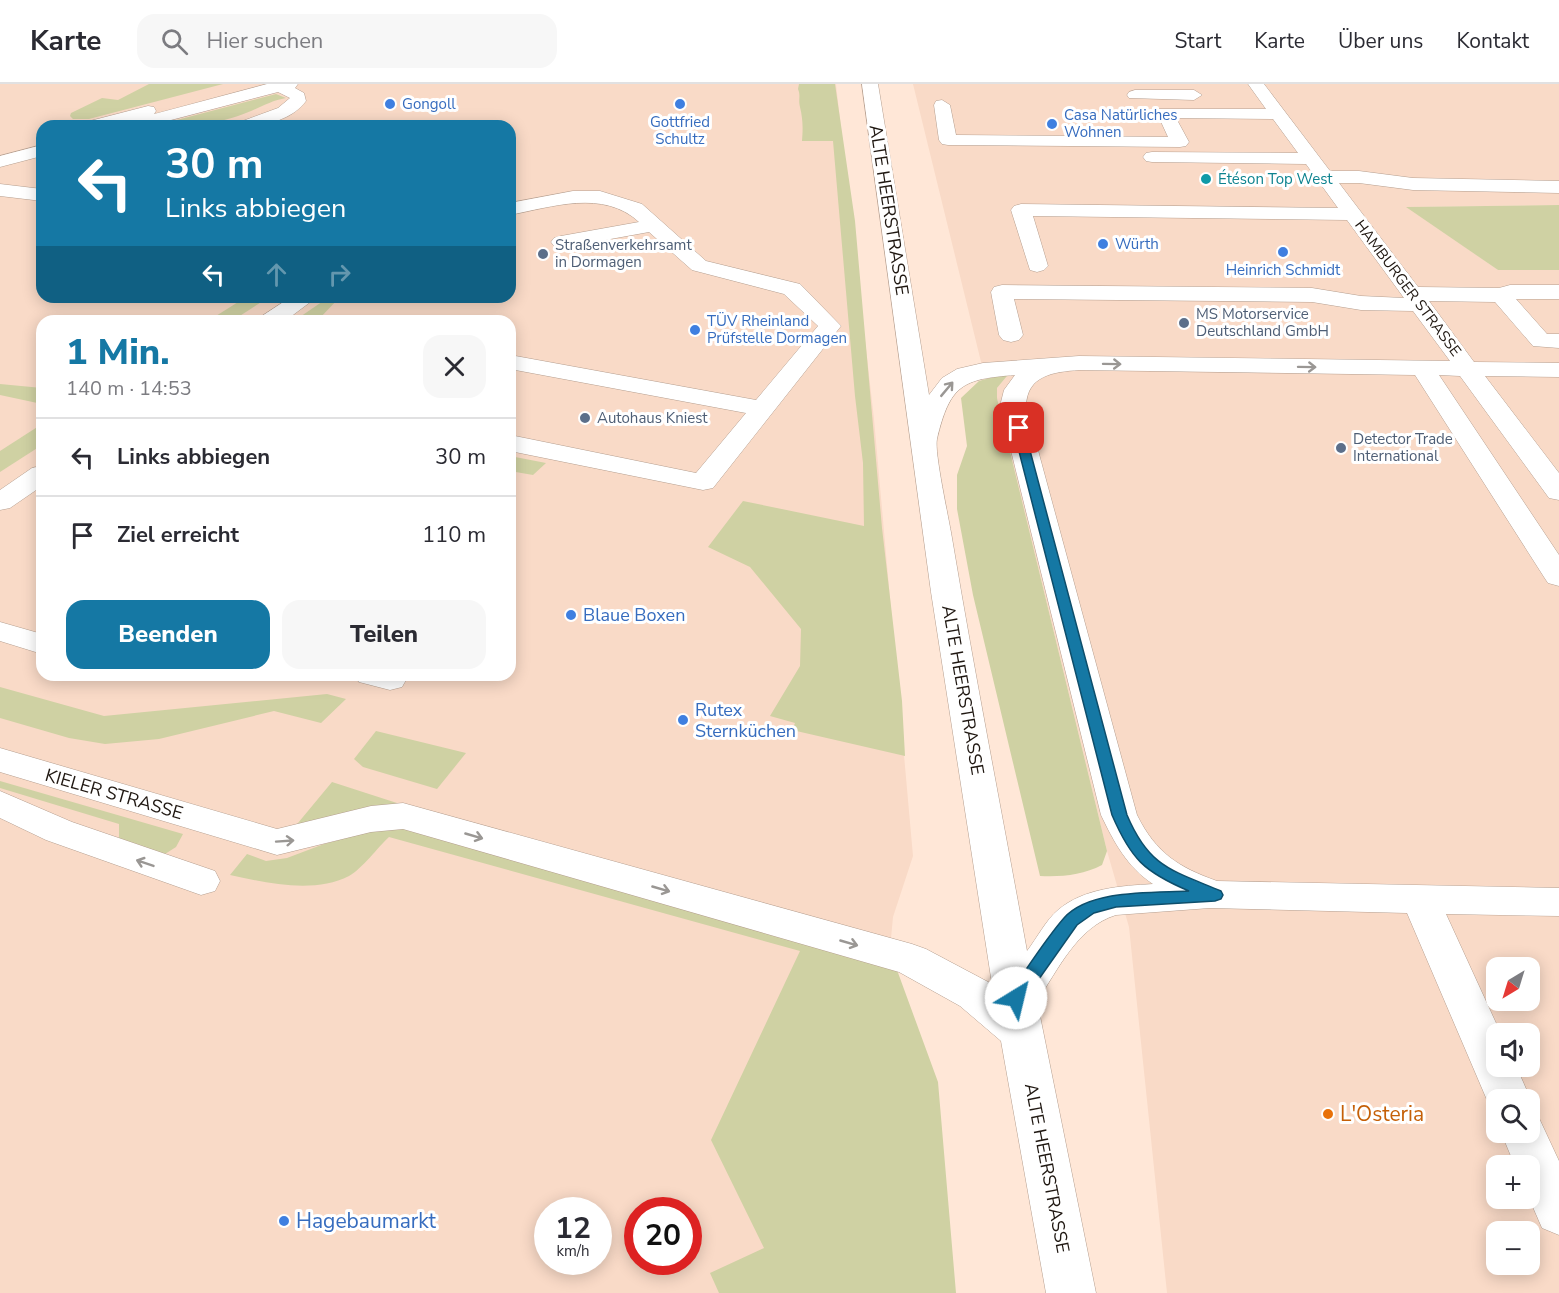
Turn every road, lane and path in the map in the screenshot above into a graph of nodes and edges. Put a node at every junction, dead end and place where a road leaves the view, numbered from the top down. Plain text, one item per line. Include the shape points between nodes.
1 (252, 84) edge
2 (870, 84) edge
3 (282, 85) edge
4 (1201, 91) edge
5 (1255, 91) edge
6 (1135, 95) dead end
7 (942, 105) dead end
8 (1212, 113) junction
9 (1278, 114) junction
10 (115, 120) edge
11 (151, 120) edge
12 (267, 120) edge
13 (1221, 129) dead end
14 (36, 142) edge
15 (0, 152) edge
16 (36, 152) edge
17 (982, 154) dead end
18 (0, 162) edge
19 (1319, 168) junction
20 (1559, 187) edge
21 (0, 190) edge
22 (36, 194) edge
23 (516, 208) edge
24 (1353, 214) junction
25 (654, 225) junction
26 (561, 242) dead end
27 (1037, 266) dead end
28 (1559, 292) edge
29 (1501, 295) junction
30 (1417, 299) junction
31 (297, 303) edge
32 (279, 315) edge
33 (1011, 335) dead end
34 (1559, 341) edge
35 (516, 363) edge
36 (1054, 365) junction
37 (1423, 369) junction
38 (1468, 369) junction
39 (1559, 370) edge
40 (762, 409) junction
41 (924, 442) junction
42 (516, 444) edge
43 (36, 478) edge
44 (1559, 492) edge
45 (0, 502) edge
46 (1559, 577) edge
47 (0, 631) edge
48 (36, 642) edge
49 (0, 760) edge
50 (0, 803) edge
51 (201, 881) dead end
52 (1215, 895) junction
53 (1420, 899) junction
54 (1559, 902) edge
55 (1018, 1016) junction
56 (1504, 1089) edge
57 (1528, 1143) edge
58 (1559, 1213) edge
59 (1071, 1293) edge

1 - 10 street
2 - 41 street, ALTE HEERSTRASSE
3 - 11 street
3 - 12 street via 298,96 298,101
4 - 6 street
5 - 9 street, HAMBURGER STRASSE
7 - 8 street via 948,140 1180,142 1165,113
8 - 9 street
8 - 13 street
9 - 19 street, HAMBURGER STRASSE
14 - 15 street
16 - 18 street
17 - 19 street
19 - 20 street via 1413,184
19 - 24 street, HAMBURGER STRASSE
21 - 22 street
23 - 25 street via 573,197 600,197 635,208
24 - 27 street via 1021,210
24 - 30 street, HAMBURGER STRASSE
25 - 26 street
25 - 40 street via 699,266 792,289 830,327
28 - 29 street
29 - 30 street
29 - 34 street via 1540,341
30 - 33 street via 1361,303 1312,295 1002,291
30 - 38 street, HAMBURGER STRASSE
31 - 32 street
35 - 40 street
36 -> 37 street
41 -> 36 street via 938,400 951,383 966,374
36 - 52 street via 1024,378 1016,387 1013,406 1119,815 1141,856 1166,875
37 - 38 street
37 - 46 street
38 - 39 street
38 - 44 street, HAMBURGER STRASSE
40 - 42 street via 703,482
41 - 55 street, ALTE HEERSTRASSE
43 - 45 street
47 - 48 street
49 -> 55 street, KIELER STRASSE via 277,842 299,840 364,819 403,816 912,960
51 -> 50 street via 59,831
52 - 53 street
52 - 55 street via 1116,901 1089,909 1071,921
53 - 54 street
53 - 56 street
55 - 59 street, ALTE HEERSTRASSE
57 - 58 street

